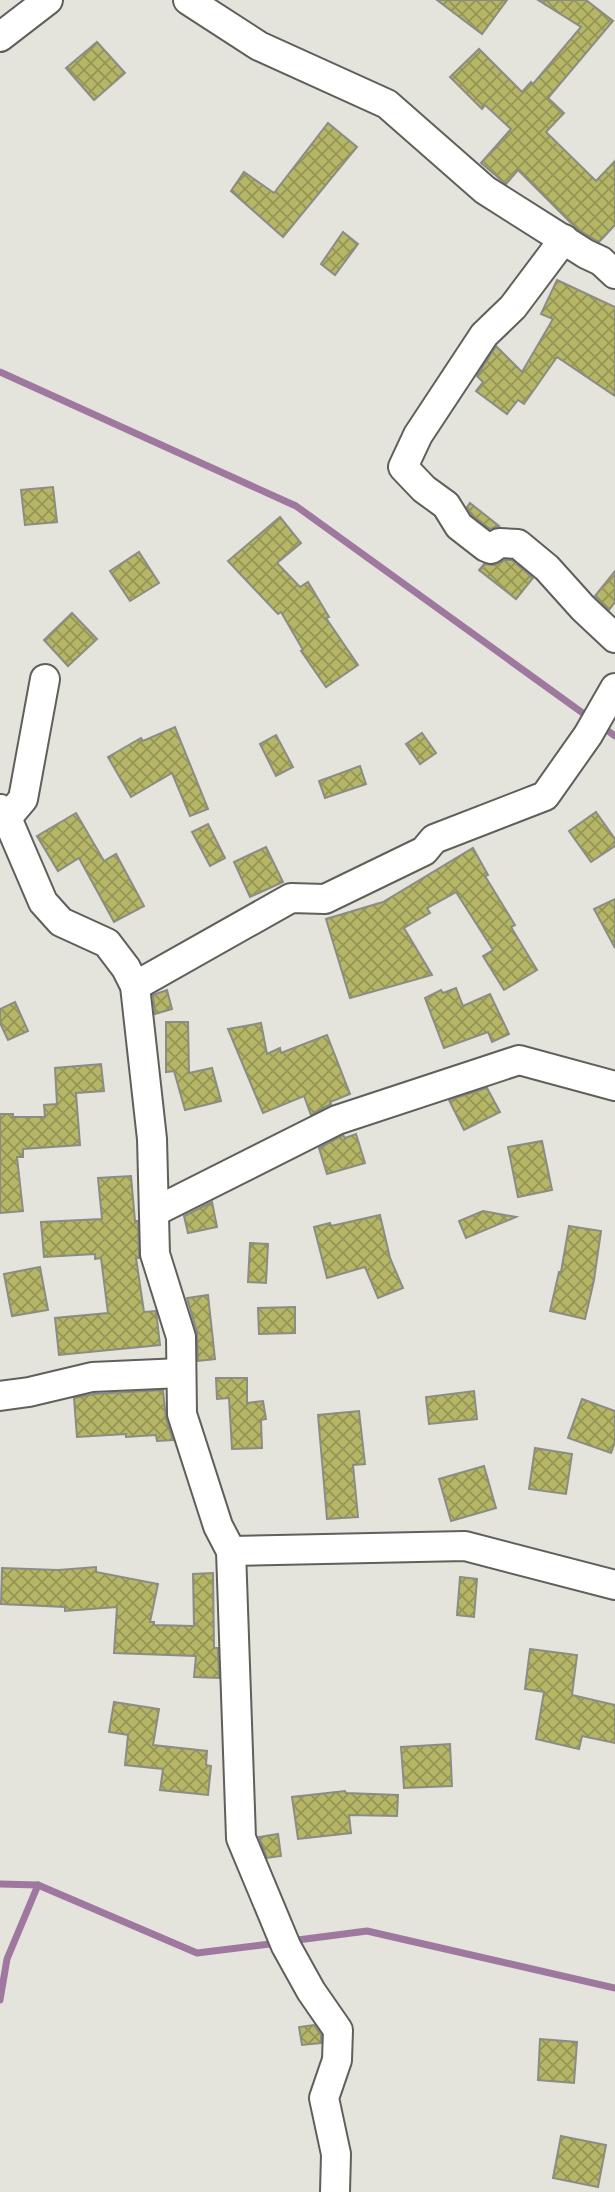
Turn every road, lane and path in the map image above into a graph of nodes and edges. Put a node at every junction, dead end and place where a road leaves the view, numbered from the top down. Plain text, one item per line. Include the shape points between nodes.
1 (48, 0) edge
2 (188, 0) edge
3 (0, 37) edge
4 (564, 240) junction
5 (615, 274) edge
6 (615, 638) edge
7 (45, 679) dead end
8 (615, 688) edge
9 (4, 814) edge
10 (135, 986) junction
11 (615, 1086) edge
12 (154, 1212) junction
13 (181, 1373) junction
14 (0, 1396) edge
15 (231, 1551) junction
16 (615, 1585) edge
17 (335, 2192) edge

1 - 3 street
2 - 4 street via 259,46 387,104 485,190
4 - 5 street
4 - 6 street via 513,307 484,335 418,435 403,467 446,505 459,526 486,547 491,549 499,542 519,544
7 - 9 street via 23,799
8 - 10 street via 545,796 434,839 424,851 325,900 291,898
9 - 10 street via 43,902 61,922 107,943
10 - 12 street via 152,1139
11 - 12 street via 519,1060 337,1120
12 - 13 street via 155,1254 181,1337
13 - 14 street via 92,1377
13 - 15 street via 183,1414 218,1526
15 - 16 street via 465,1546
15 - 17 street via 241,1838 286,1946 338,2030 337,2060 324,2098 336,2154

